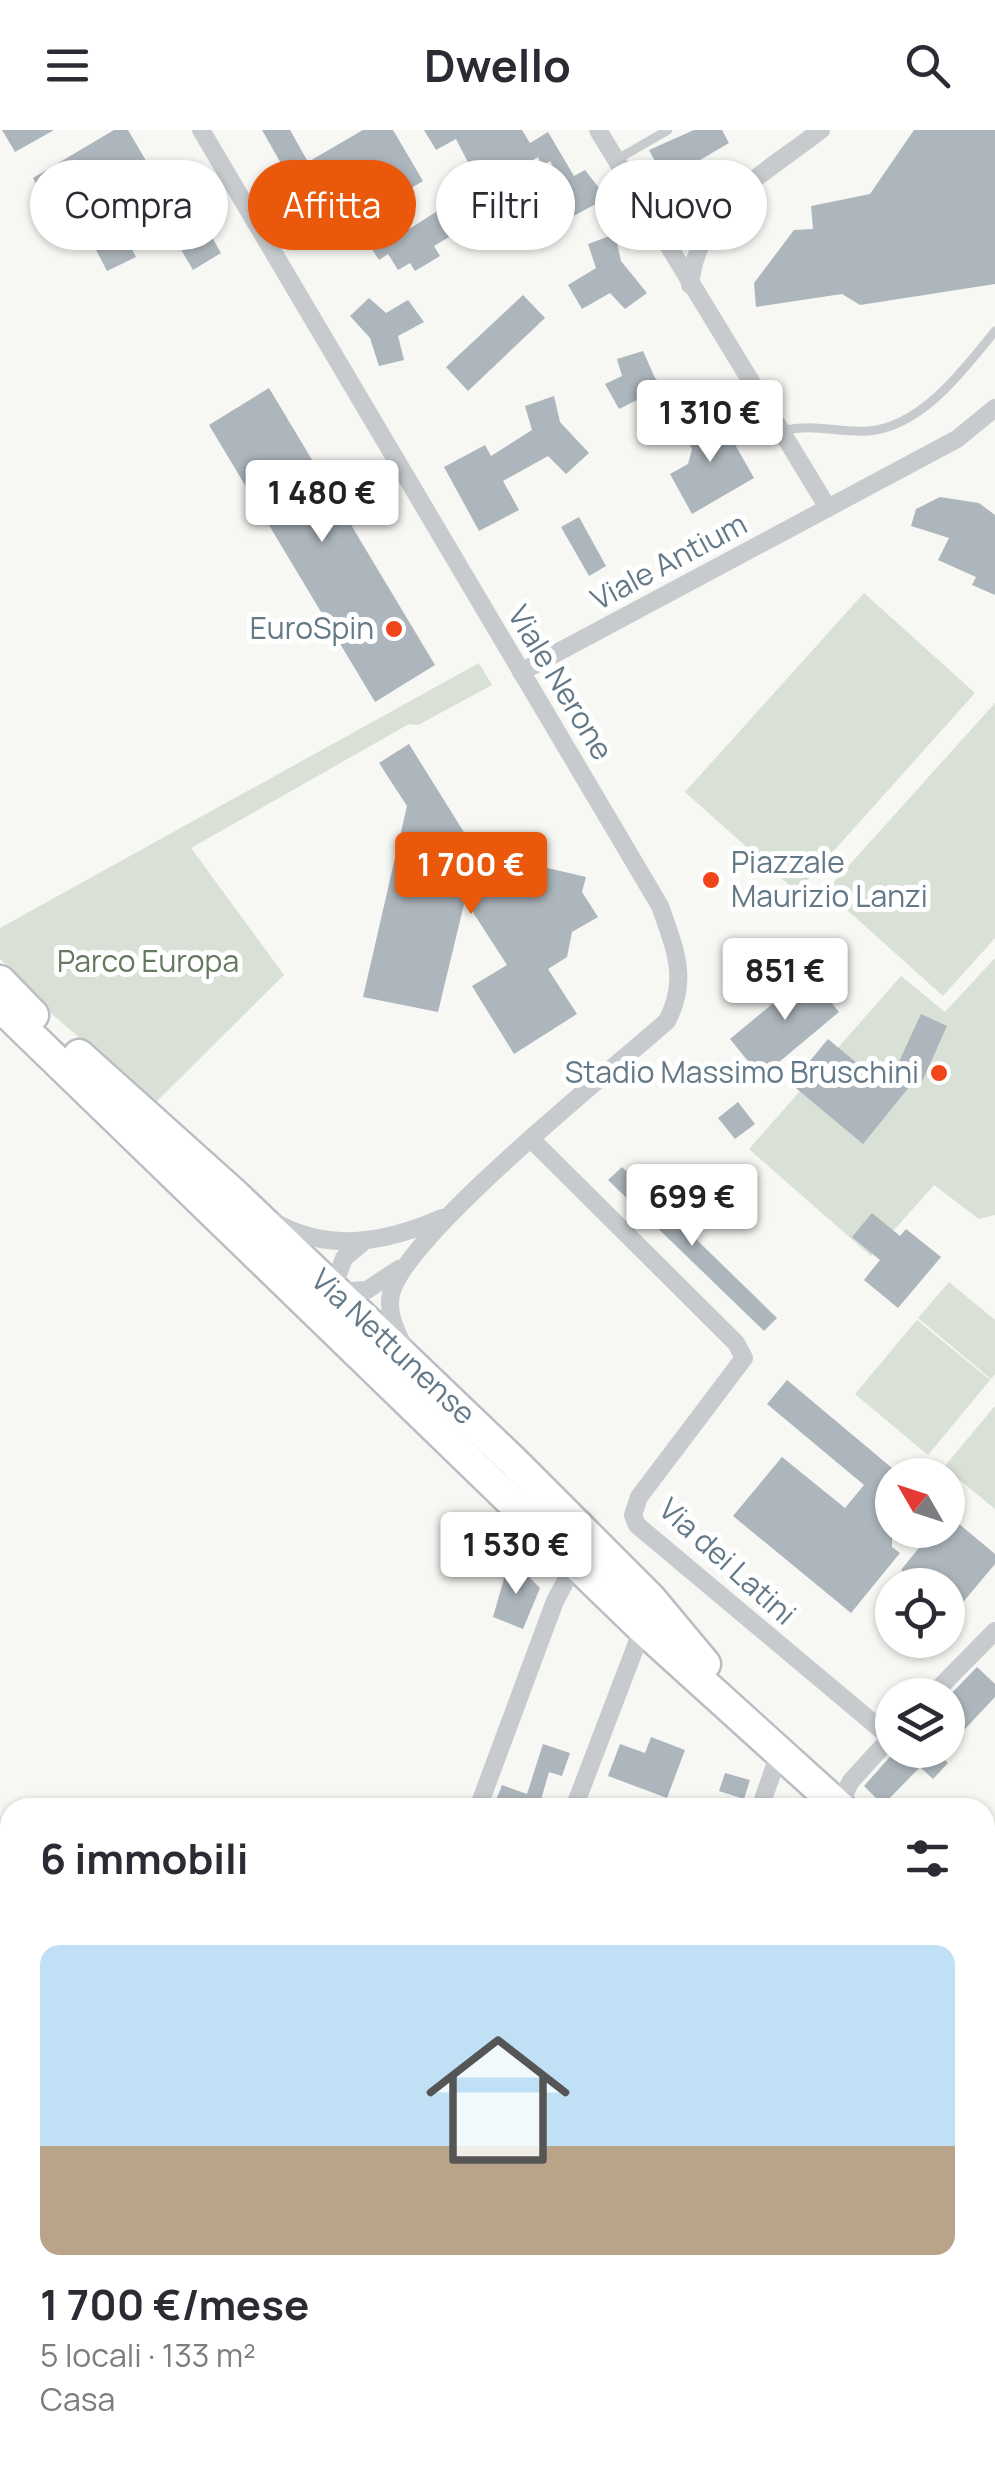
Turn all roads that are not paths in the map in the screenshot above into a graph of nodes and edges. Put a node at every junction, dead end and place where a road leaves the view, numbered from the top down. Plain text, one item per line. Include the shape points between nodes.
1 (598, 130) edge
2 (668, 130) edge
3 (822, 130) edge
4 (206, 132) edge
5 (616, 160) joint
6 (670, 250) edge
7 (690, 284) junction
8 (995, 331) edge
9 (995, 408) edge
10 (781, 432) junction
11 (828, 508) junction
12 (522, 672) junction
13 (0, 981) edge
14 (0, 1006) edge
15 (533, 1141) junction
16 (236, 1196) junction
17 (447, 1216) junction
18 (362, 1243) junction
19 (409, 1261) junction
20 (288, 1284) junction
21 (332, 1292) junction
22 (342, 1337) junction
23 (416, 1367) junction
24 (584, 1551) junction
25 (649, 1616) junction
26 (995, 1631) edge
27 (949, 1678) edge
28 (875, 1723) edge
29 (772, 1744) junction
30 (875, 1755) edge
31 (482, 1798) edge
32 (578, 1798) edge
33 (762, 1798) edge
34 (829, 1798) edge
35 (844, 1798) edge

1 - 5 street
2 - 5 lane
3 - 7 street via 712,219
4 - 12 street, Viale Nerone
6 - 7 street
7 - 10 street
8 - 10 lane via 937,396 890,426 859,431 813,425
9 - 11 street, Viale Antium via 957,438
10 - 11 street
11 - 12 street, Viale Antium
12 - 15 street, Viale Nerone via 660,906 681,979 667,1022
13 - 16 main road, Via Nettunense
14 - 20 main road, Via Nettunense
15 - 17 street, Viale Nerone
15 - 28 street, Via dei Latini via 744,1358 639,1496 637,1525
16 - 18 street, Viale Nerone via 297,1233
16 - 21 main road, Via Nettunense
17 - 18 street, Viale Nerone
17 - 19 street, Viale Nerone
18 - 21 street via 344,1258
19 - 21 street, Viale Nerone via 367,1290
19 - 23 street, Viale Nerone via 390,1304 396,1332
20 - 21 street, Viale Nerone
20 - 22 main road, Via Nettunense
21 - 22 street
21 - 23 main road, Via Nettunense
22 - 24 main road, Via Nettunense
23 - 24 main road, Via Nettunense
24 - 25 main road, Via Nettunense
24 - 31 street via 554,1602
25 - 29 main road, Via Nettunense
25 - 32 street
26 - 27 street
29 - 33 street
29 - 34 main road, Via Nettunense
30 - 35 street

